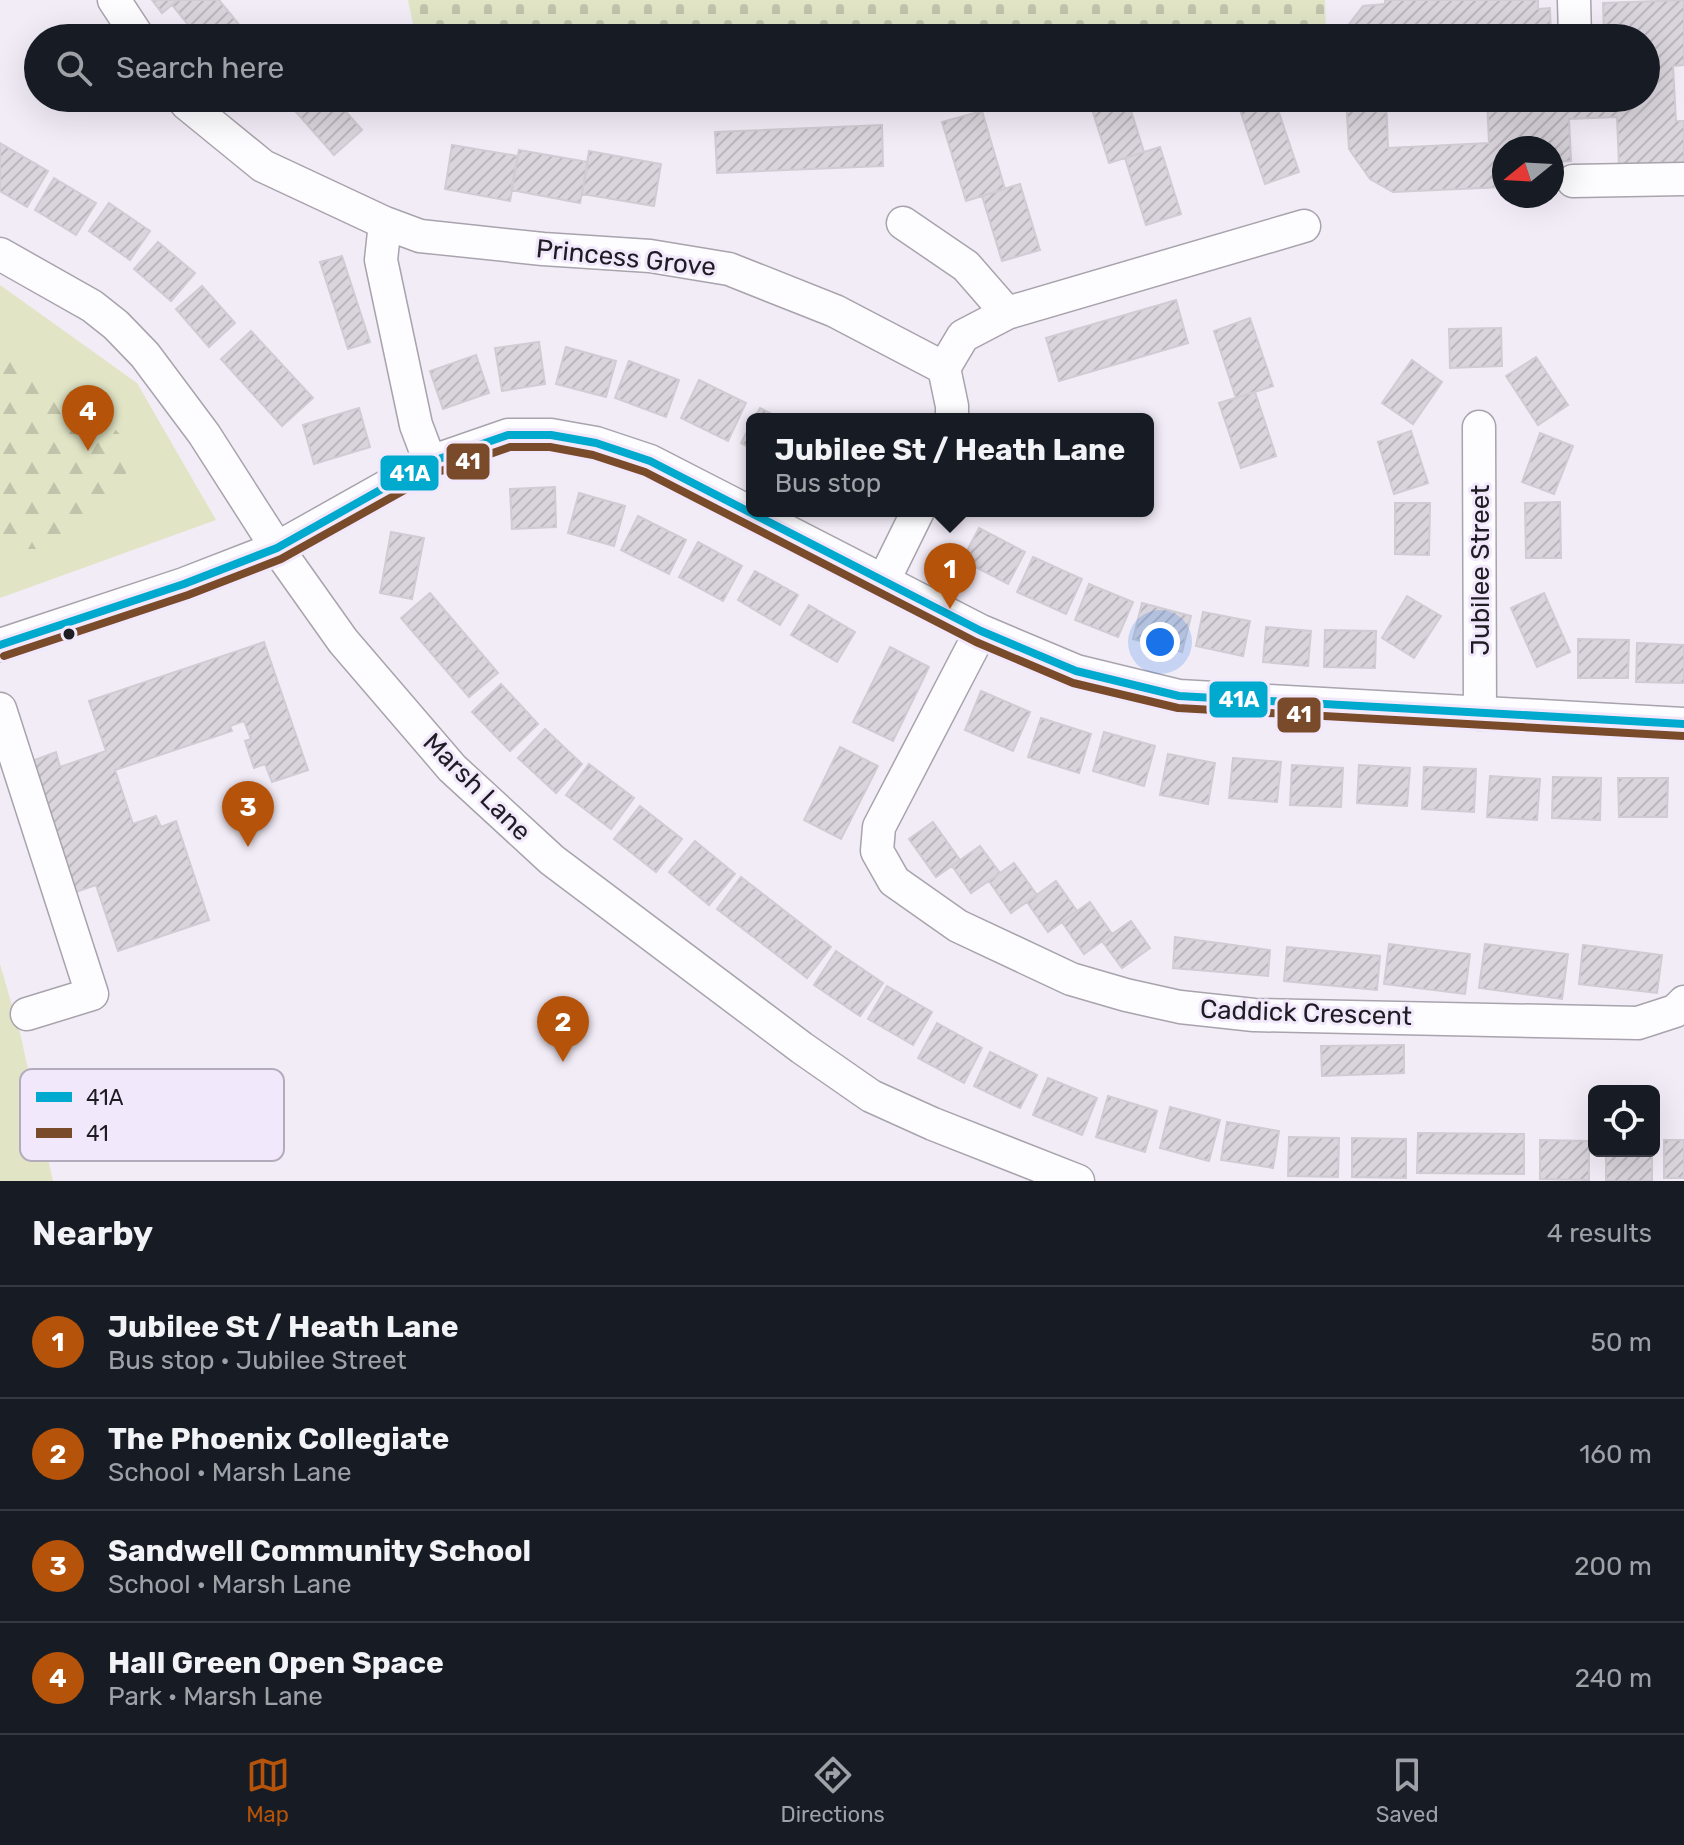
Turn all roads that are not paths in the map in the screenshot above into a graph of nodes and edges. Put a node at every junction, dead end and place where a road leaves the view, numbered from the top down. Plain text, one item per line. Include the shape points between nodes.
1 (114, 0) edge
2 (1574, 0) edge
3 (130, 24) edge
4 (1575, 24) edge
5 (197, 112) edge
6 (1684, 179) edge
7 (1573, 181) dead end
8 (385, 223) junction
9 (903, 223) dead end
10 (1304, 226) dead end
11 (0, 254) edge
12 (1007, 313) junction
13 (944, 368) junction
14 (952, 413) edge
15 (1479, 427) dead end
16 (430, 462) junction
17 (746, 510) edge
18 (760, 517) edge
19 (915, 517) edge
20 (277, 548) junction
21 (884, 580) junction
22 (981, 631) junction
23 (0, 645) edge
24 (0, 709) edge
25 (1480, 714) junction
26 (1684, 724) edge
27 (1684, 1002) edge
28 (27, 1014) dead end
29 (1078, 1181) edge

1 - 3 street
2 - 4 street
5 - 8 street, Princess Grove via 263,166
6 - 7 street
8 - 13 street, Princess Grove via 420,236 650,256 729,269 835,311
8 - 16 street via 381,260 416,425
9 - 12 street via 966,266
10 - 12 street
11 - 20 street, Marsh Lane via 92,306 145,355 204,434
12 - 13 street via 963,336
13 - 14 street
15 - 25 street, Jubilee Street
16 - 17 street via 508,435 551,435 650,461
16 - 20 street
18 - 21 street
19 - 21 street
20 - 23 street
20 - 29 street, Marsh Lane via 343,641 452,768 552,860 871,1096
21 - 22 street
22 - 25 street via 1076,671 1179,696
22 - 27 street, Caddick Crescent via 879,827 877,851 894,881 958,926 1071,979 1180,1007 1254,1015 1638,1023 1675,1011
24 - 28 street via 92,994
25 - 26 street

